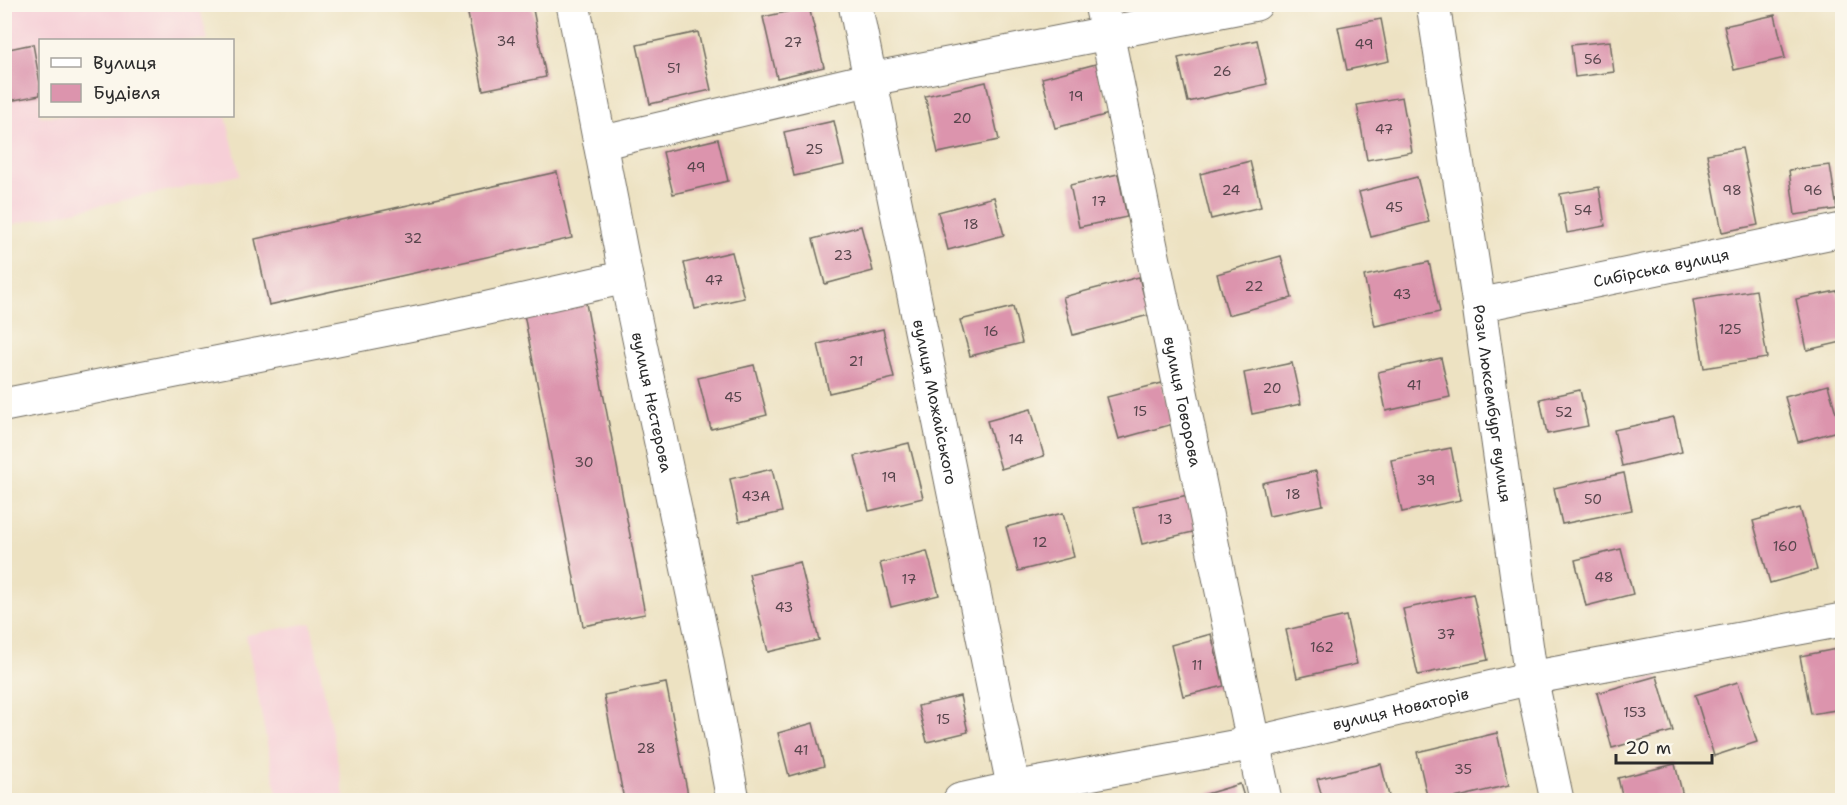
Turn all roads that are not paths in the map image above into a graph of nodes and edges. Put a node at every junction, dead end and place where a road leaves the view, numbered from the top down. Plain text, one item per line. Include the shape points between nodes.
1 (573, 4) edge
2 (855, 4) edge
3 (1256, 4) edge
4 (1433, 4) edge
5 (1103, 19) edge
6 (871, 80) junction
7 (600, 143) junction
8 (1842, 230) edge
9 (626, 277) junction
10 (1479, 305) junction
11 (4, 405) edge
12 (1842, 620) edge
13 (1531, 678) junction
14 (1254, 743) junction
15 (1015, 794) edge
16 (734, 801) edge
17 (960, 801) edge
18 (1265, 801) edge
19 (1557, 801) edge

1 - 7 street, вулиця Нестерова
2 - 6 street, вулиця Можайського
3 - 5 street
4 - 10 street, Рози Люксембург вулиця
5 - 6 street
5 - 14 street, вулиця Говорова
6 - 7 street
6 - 15 street, вулиця Можайського
7 - 9 street, вулиця Нестерова
8 - 10 street, Сибірська вулиця
9 - 11 street via 448,317
9 - 16 street, вулиця Нестерова
10 - 13 street, Рози Люксембург вулиця
12 - 13 street, вулиця Новаторів
13 - 14 street, вулиця Новаторів
13 - 19 street, Рози Люксембург вулиця
14 - 15 street, вулиця Новаторів
14 - 18 street, вулиця Говорова
15 - 17 street, вулиця Новаторів

